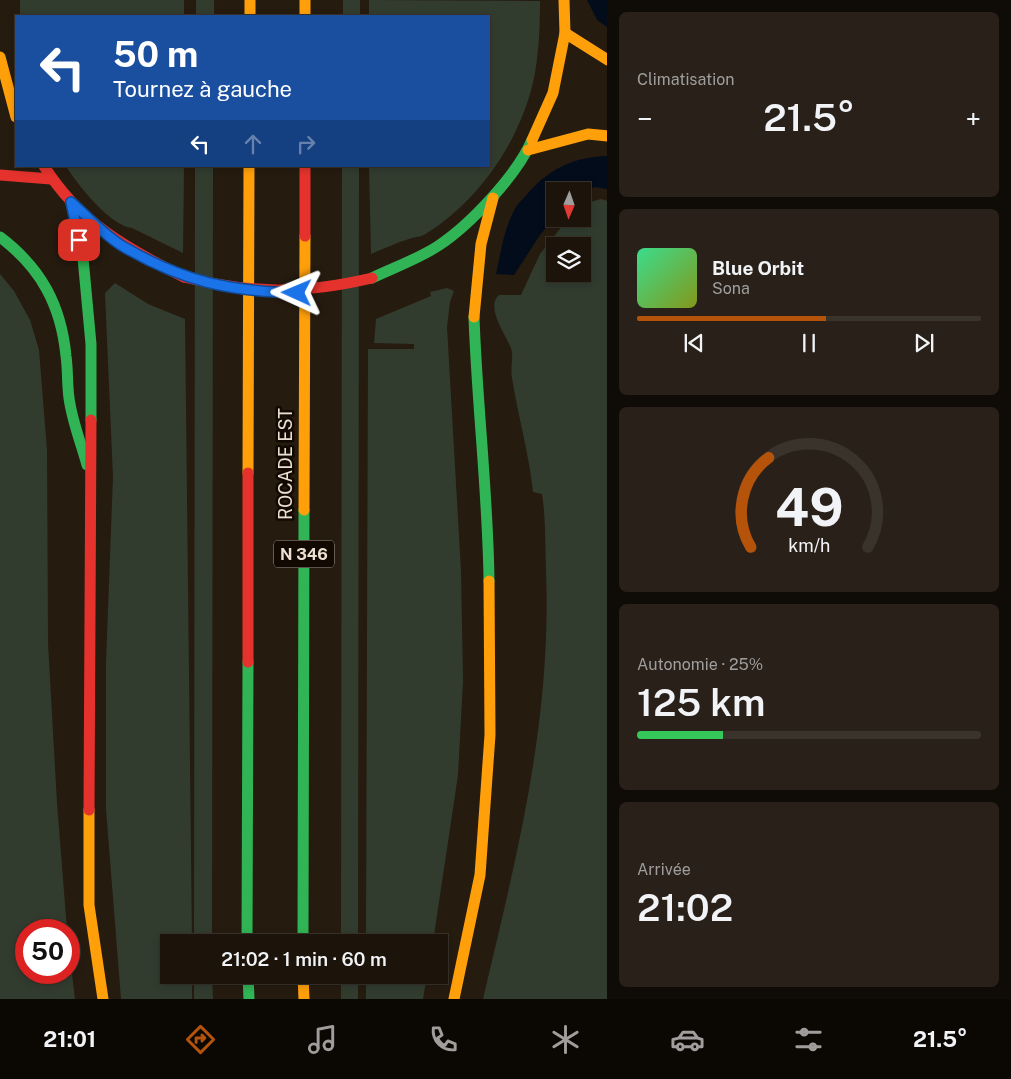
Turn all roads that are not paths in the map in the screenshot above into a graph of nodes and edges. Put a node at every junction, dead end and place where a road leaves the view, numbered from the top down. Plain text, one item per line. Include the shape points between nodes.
1 (250, 0) edge
2 (305, 0) edge
3 (564, 0) edge
4 (250, 15) edge
5 (305, 15) edge
6 (564, 33) junction
7 (0, 57) edge
8 (607, 60) edge
9 (15, 113) edge
10 (607, 136) edge
11 (528, 150) junction
12 (45, 167) edge
13 (249, 167) edge
14 (305, 167) edge
15 (0, 176) edge
16 (51, 179) junction
17 (493, 198) junction
18 (71, 202) junction
19 (0, 237) edge
20 (89, 475) junction
21 (247, 934) edge
22 (303, 934) edge
23 (248, 984) edge
24 (303, 984) edge
25 (103, 999) edge
26 (248, 999) edge
27 (304, 999) edge
28 (454, 999) edge

1 - 4 main road
2 - 5 main road
3 - 6 main road
6 - 8 main road
6 - 11 main road via 553,94
7 - 9 main road
10 - 11 main road via 588,134
11 - 17 main road
12 - 16 main road
13 - 21 main road
14 - 22 main road, ROCADE EST / N 346
15 - 16 main road
16 - 18 main road
17 - 18 main road, bridge via 438,246 372,278 335,288 297,293 220,287 184,276 123,246
17 - 28 main road via 481,244 474,305 476,384 488,528 490,735 480,875
18 - 20 main road via 83,258 91,344
19 - 20 main road via 19,250 46,280 59,311 66,350 69,399
20 - 25 main road via 89,905
23 - 26 main road
24 - 27 main road

